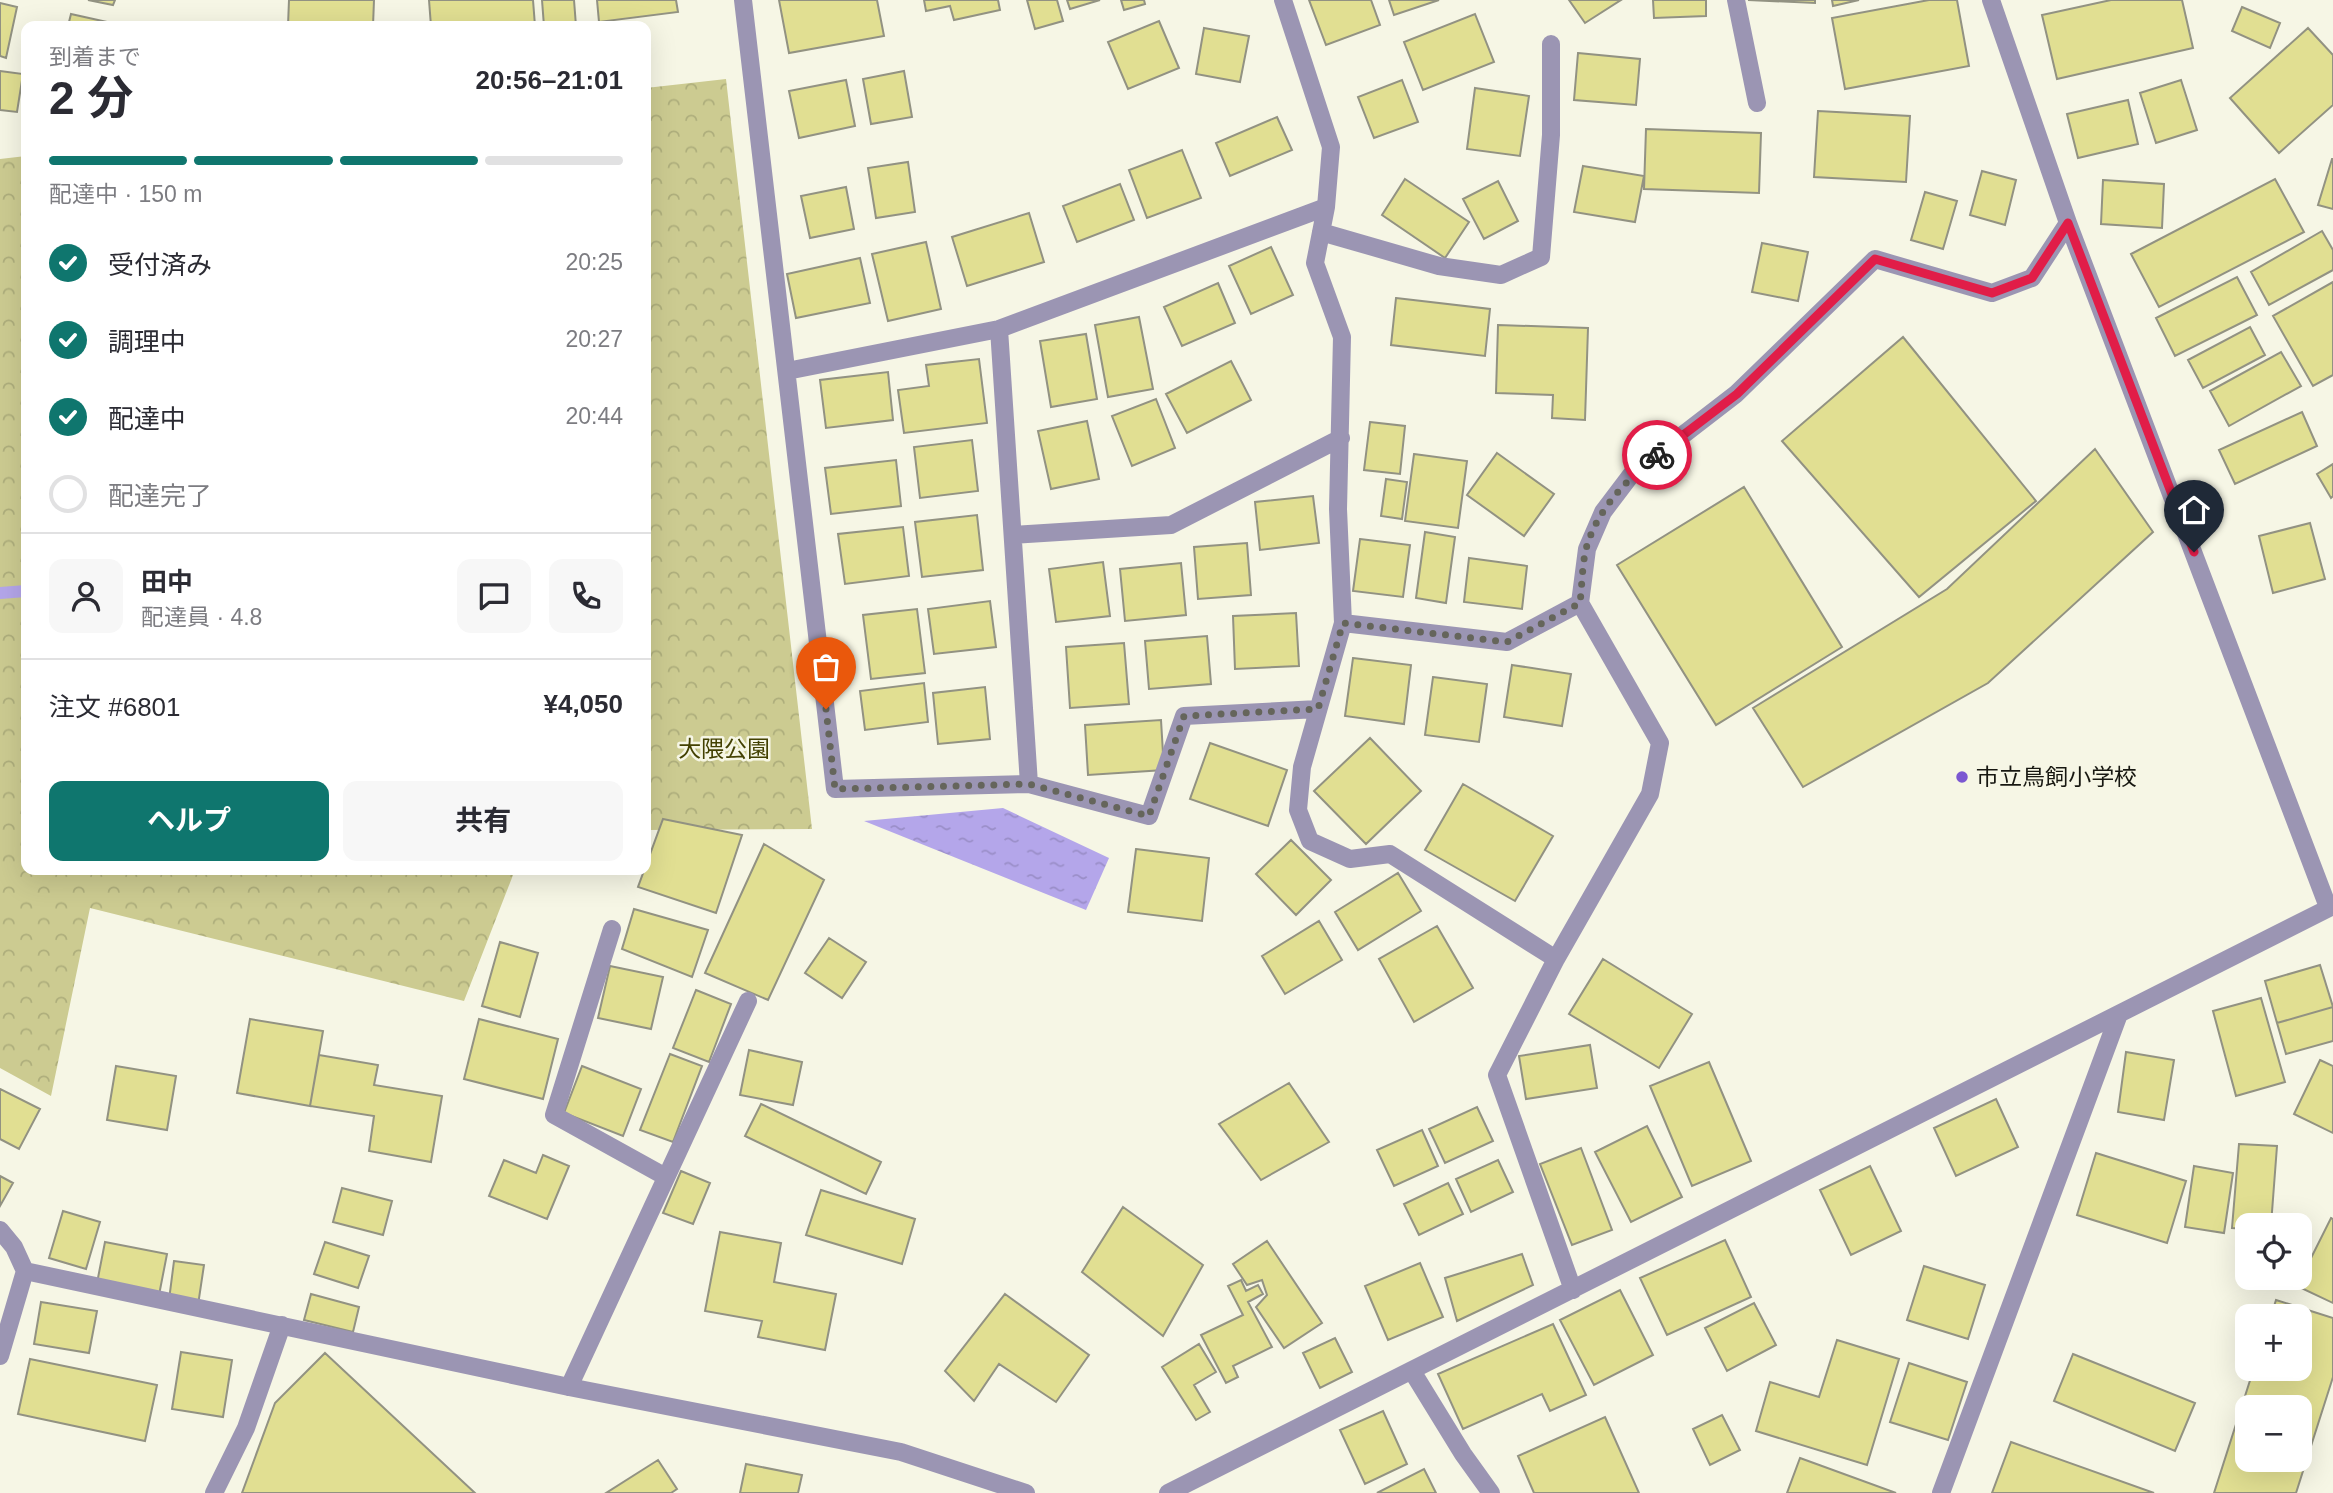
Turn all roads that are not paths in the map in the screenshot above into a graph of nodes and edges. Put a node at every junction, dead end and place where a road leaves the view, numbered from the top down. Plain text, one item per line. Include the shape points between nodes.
1 (743, 0) edge
2 (1283, 0) edge
3 (1736, 0) edge
4 (1991, 0) edge
5 (1551, 44) dead end
6 (1757, 103) dead end
7 (1326, 207) junction
8 (2068, 223) junction
9 (1321, 232) junction
10 (999, 329) junction
11 (787, 371) junction
12 (1340, 439) junction
13 (1013, 535) junction
14 (1580, 603) junction
15 (1343, 623) junction
16 (1318, 709) junction
17 (1029, 784) junction
18 (2331, 907) edge
19 (612, 929) dead end
20 (1556, 959) junction
21 (748, 1002) dead end
22 (2119, 1014) junction
23 (666, 1177) junction
24 (0, 1230) edge
25 (25, 1271) junction
26 (1573, 1290) junction
27 (282, 1325) junction
28 (0, 1356) edge
29 (1412, 1371) junction
30 (569, 1387) junction
31 (214, 1493) edge
32 (1026, 1493) edge
33 (1168, 1493) edge
34 (1491, 1493) edge
35 (1941, 1493) edge

1 - 11 street
2 - 7 street via 1332,147
3 - 6 street
4 - 8 street
5 - 9 street via 1551,135 1541,257 1501,275 1439,267
7 - 9 street
7 - 10 street
8 - 14 street via 2032,278 1992,293 1875,259 1737,394 1631,475 1603,512 1587,548
8 - 18 street
9 - 12 street via 1315,263 1342,337
10 - 11 street
10 - 13 street
11 - 17 street via 835,789
12 - 13 street via 1171,525
12 - 15 street
13 - 17 street
14 - 15 street via 1507,642
14 - 20 street via 1660,743 1650,794
15 - 16 street
16 - 17 street via 1184,716 1149,816
16 - 20 street via 1302,767 1298,810 1310,841 1350,859 1390,854
18 - 22 street
19 - 23 street via 554,1115
20 - 26 street via 1497,1076
21 - 23 street
22 - 26 street
22 - 35 street
23 - 30 street
24 - 25 street
25 - 27 street
25 - 28 street
26 - 29 street
27 - 30 street
27 - 31 street via 246,1428
29 - 33 street
29 - 34 street
30 - 32 street via 901,1452

